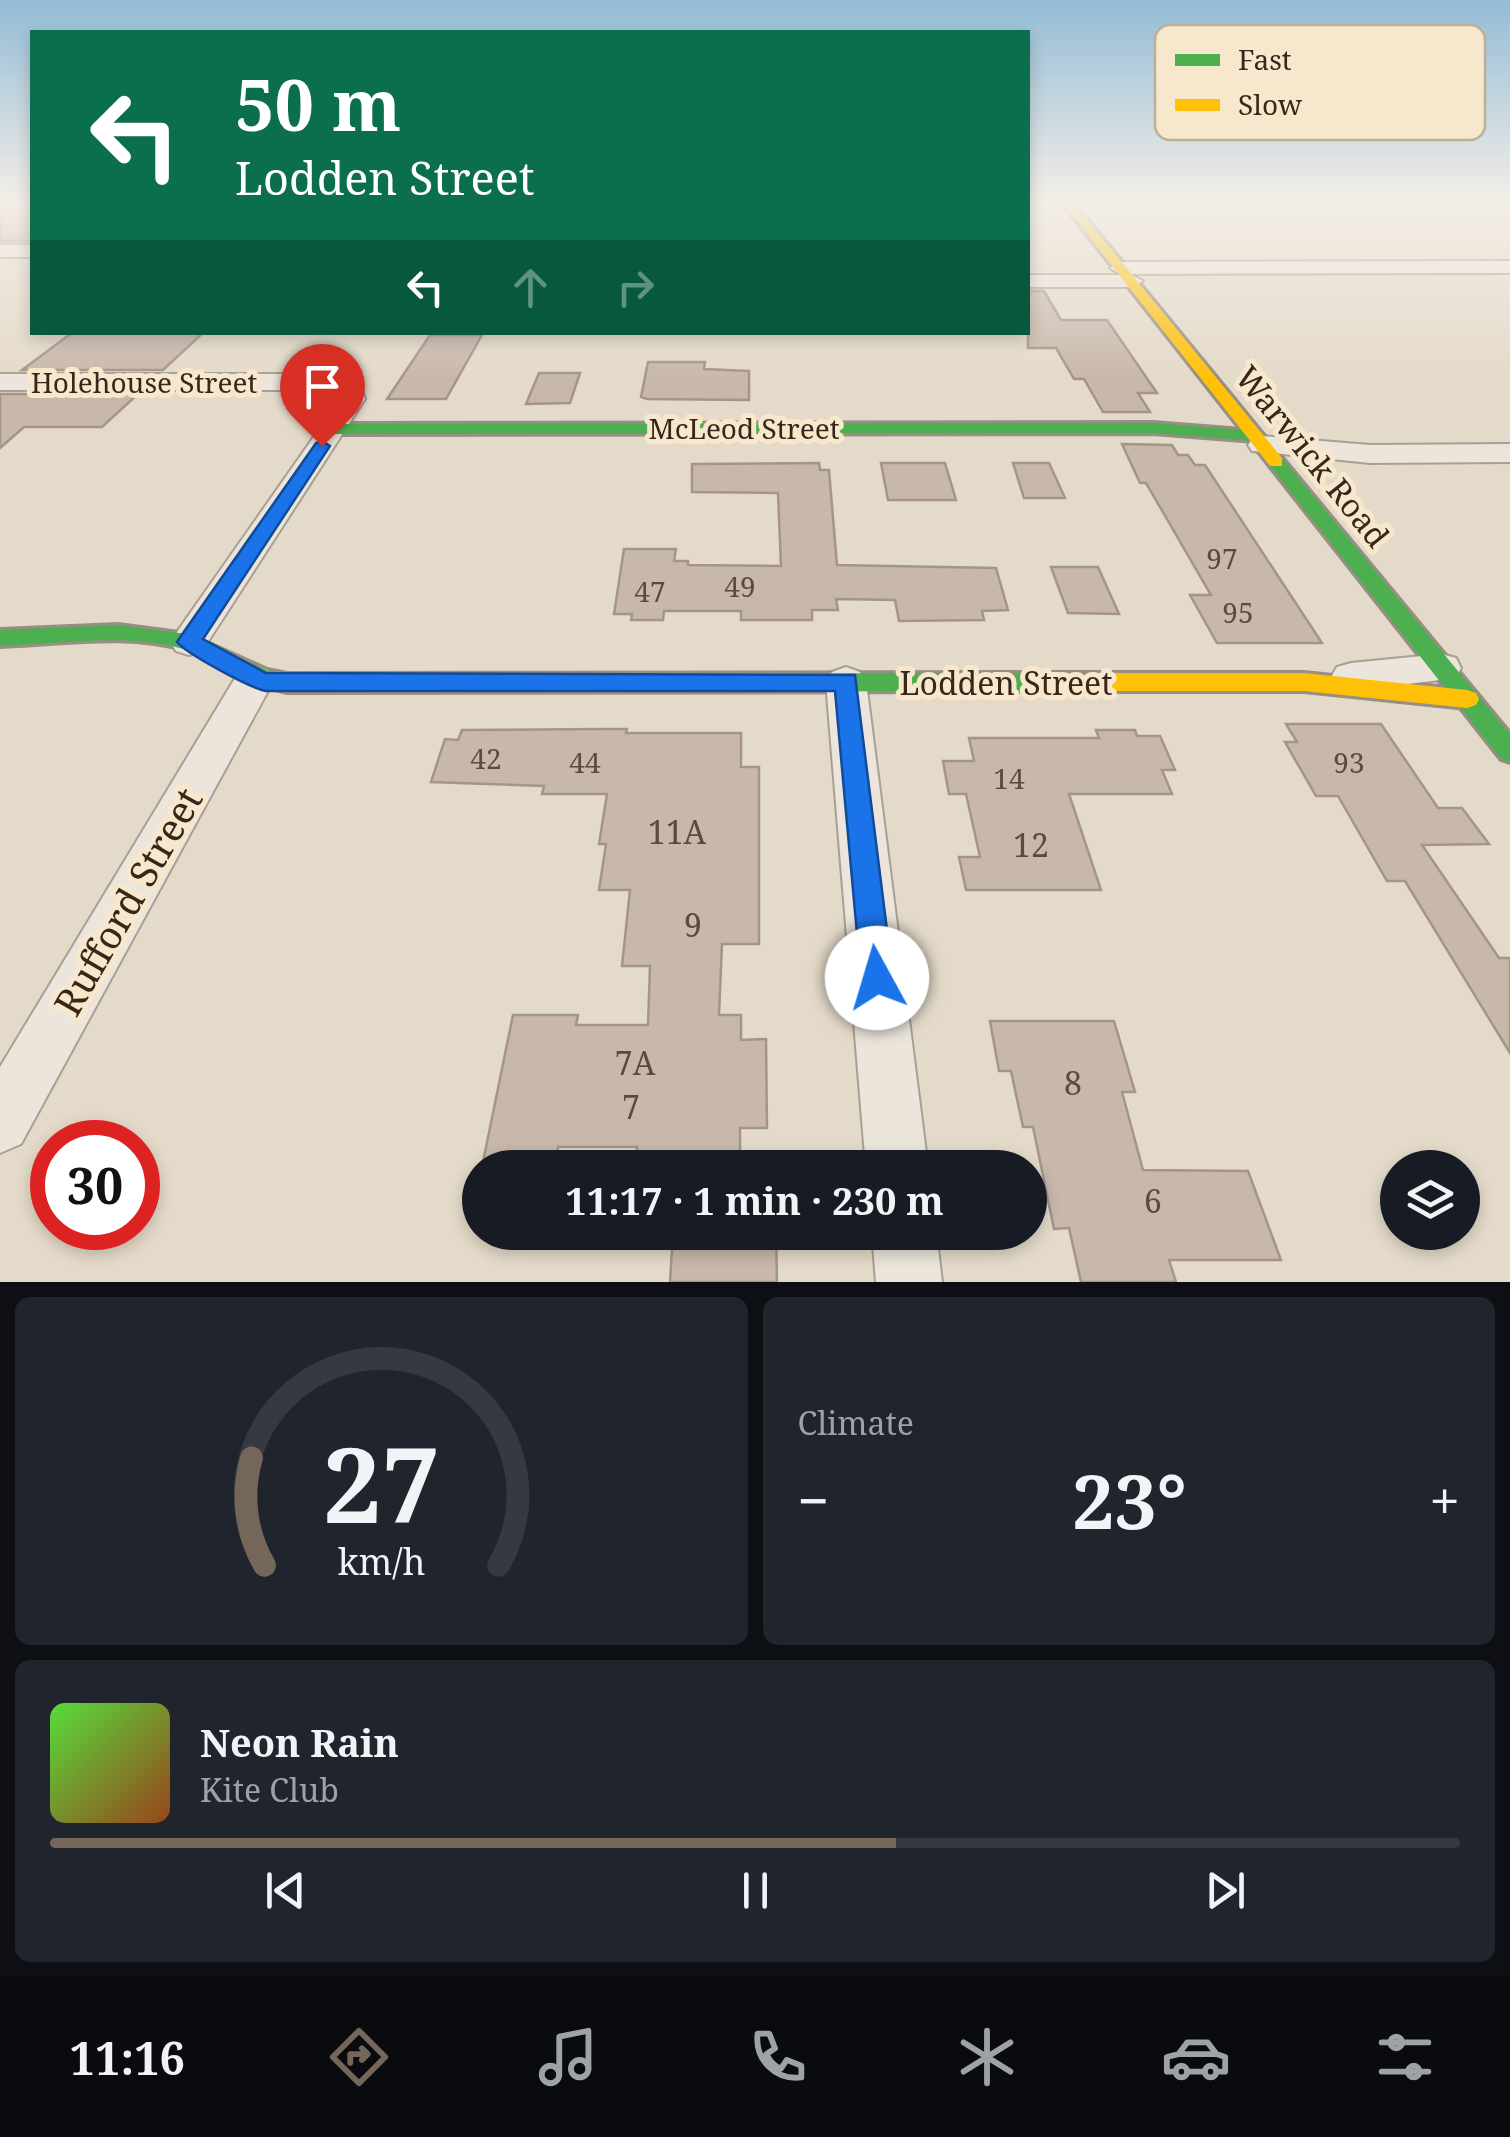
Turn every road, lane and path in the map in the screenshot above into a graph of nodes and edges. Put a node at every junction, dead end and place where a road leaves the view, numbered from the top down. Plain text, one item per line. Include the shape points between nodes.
1 (1115, 260) edge
2 (1510, 267) edge
3 (1126, 274) junction
4 (1030, 281) edge
5 (0, 382) edge
6 (334, 428) junction
7 (1154, 428) joint
8 (1259, 441) junction
9 (1510, 454) edge
10 (0, 638) edge
11 (189, 642) junction
12 (1442, 668) junction
13 (254, 680) junction
14 (846, 682) junction
15 (1304, 682) junction
16 (1467, 699) junction
17 (1510, 752) edge
18 (0, 1124) edge
19 (895, 1150) edge
20 (906, 1250) edge
21 (909, 1282) edge

1 - 3 street, Warwick Road
2 - 3 street
3 - 4 street
3 - 8 street, Warwick Road
5 - 6 street, Holehouse Street via 330,382 346,386 352,399
6 - 7 street, McLeod Street
6 - 11 street
7 - 8 street, McLeod Street
8 - 9 street, McLeod Street via 1370,454
8 - 12 street, Warwick Road
10 - 11 street
11 - 13 street
12 - 15 street, Lodden Street
12 - 16 street, Warwick Road
13 - 14 street, Lodden Street
13 - 18 street, Rufford Street
14 - 15 street, Lodden Street
14 - 19 street
15 - 16 street, Lodden Street
16 - 17 street, Warwick Road
20 - 21 street

